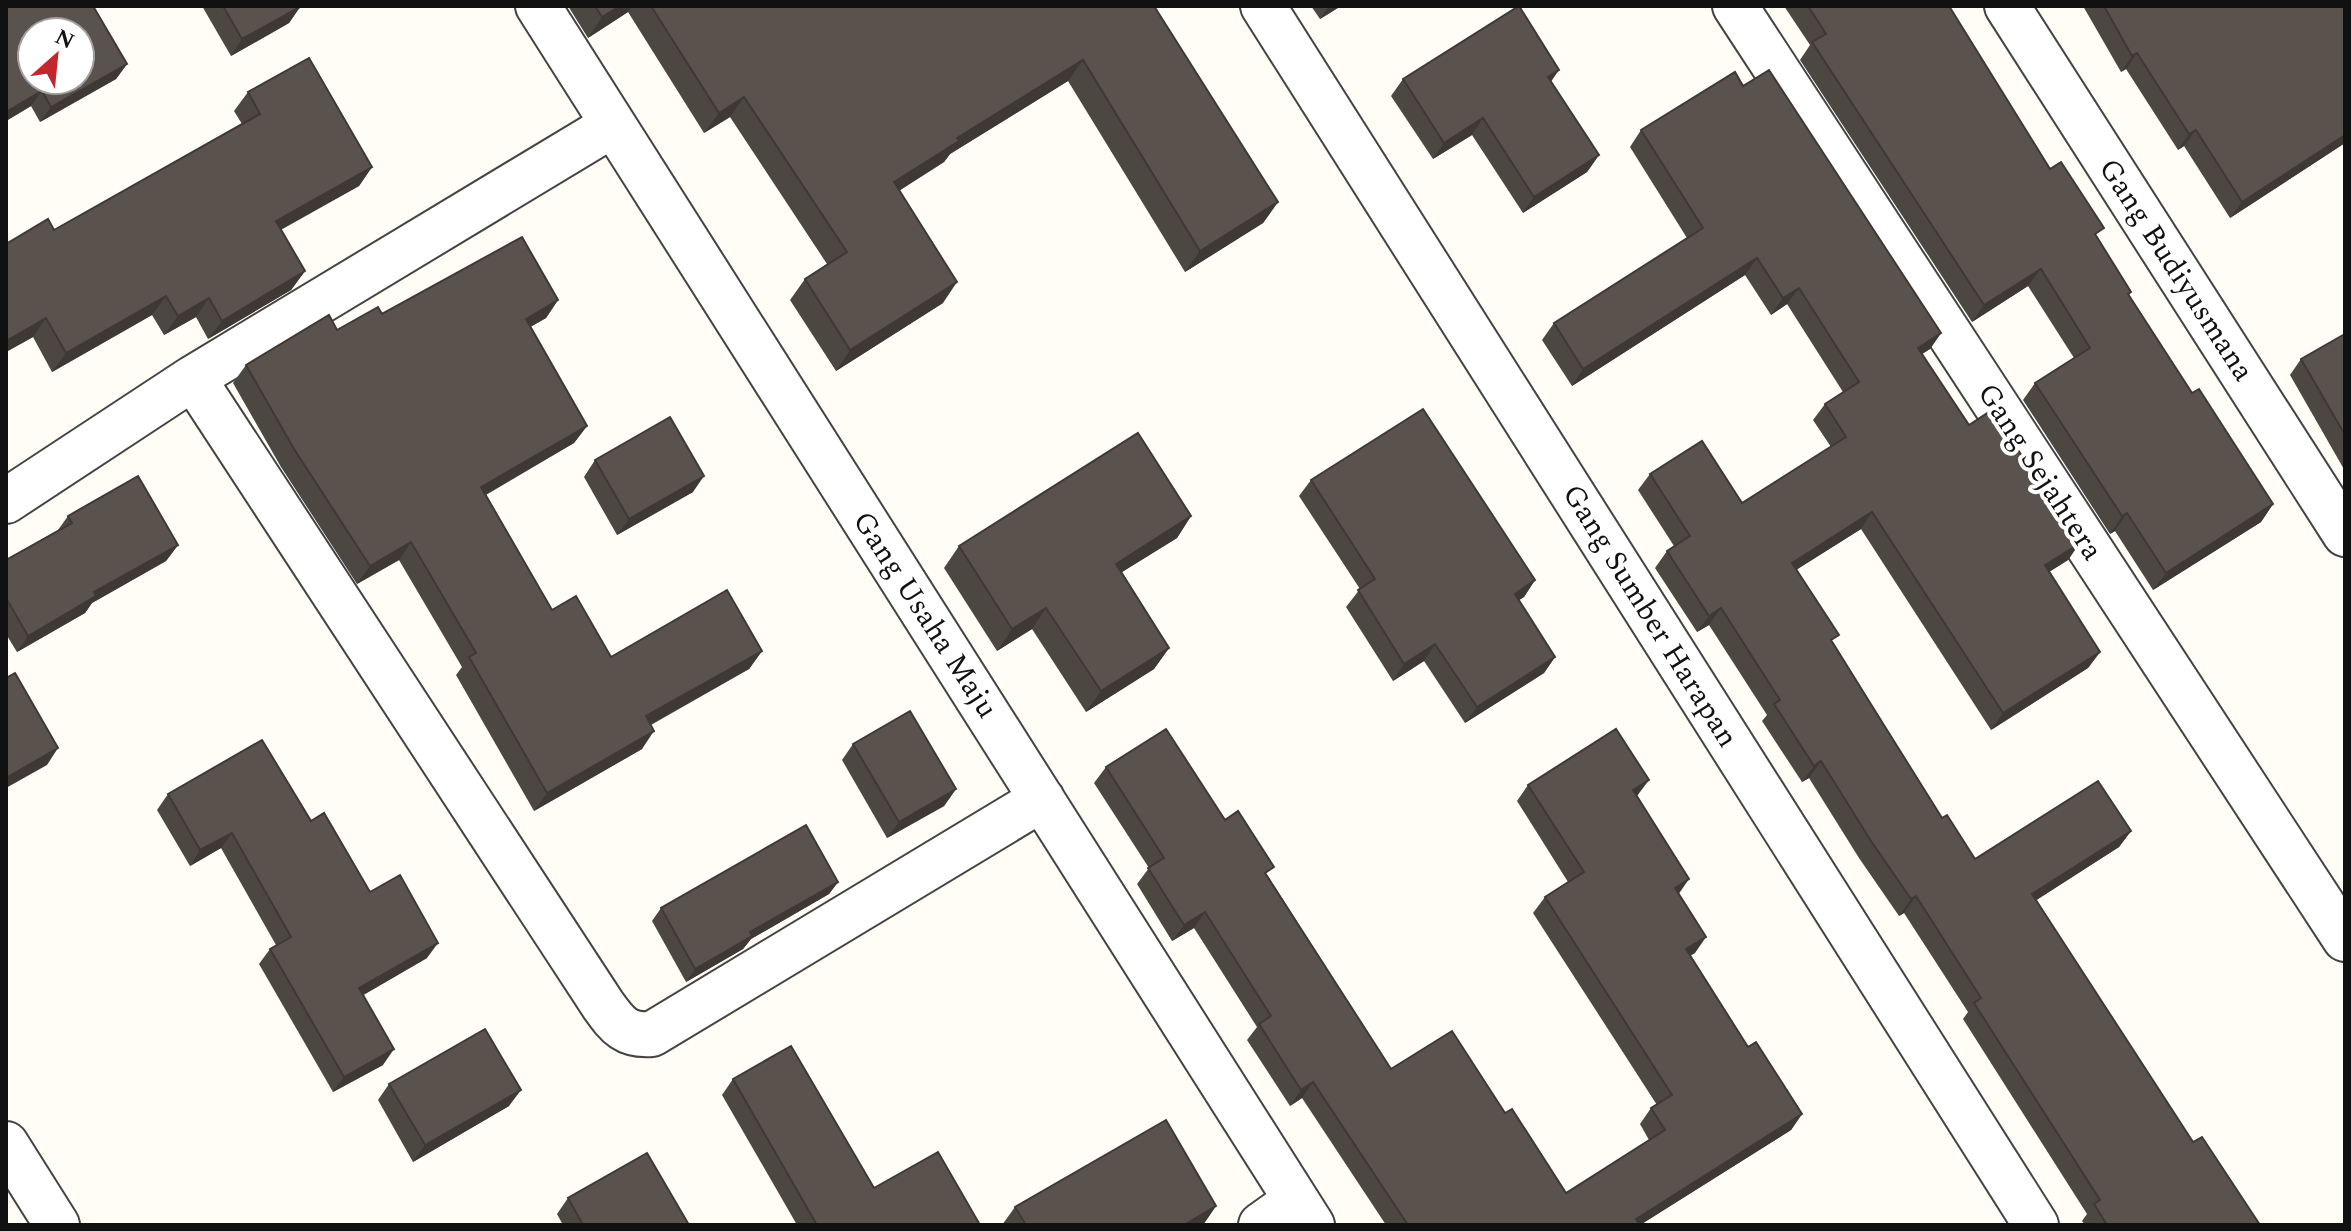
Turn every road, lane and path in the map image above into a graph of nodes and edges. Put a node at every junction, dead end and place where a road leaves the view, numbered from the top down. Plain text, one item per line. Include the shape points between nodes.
1 (538, 6) edge
2 (1263, 6) edge
3 (1735, 6) edge
4 (2007, 6) edge
5 (611, 126) junction
6 (193, 378) junction
7 (6, 501) edge
8 (2345, 534) edge
9 (1042, 799) junction
10 (2345, 939) edge
11 (6, 1144) edge
12 (1304, 1212) edge
13 (57, 1225) edge
14 (1261, 1225) edge
15 (2036, 1225) edge

1 - 5 street, Gang Usaha Maju
2 - 15 street, Gang Sumber Harapan
3 - 10 street, Gang Sejahtera
4 - 8 street, Gang Budiyusmana
5 - 6 street
5 - 9 street, Gang Usaha Maju
6 - 7 street
6 - 9 street via 603,1005 633,1036 652,1034
9 - 12 street, Gang Usaha Maju
11 - 13 street
12 - 14 street

